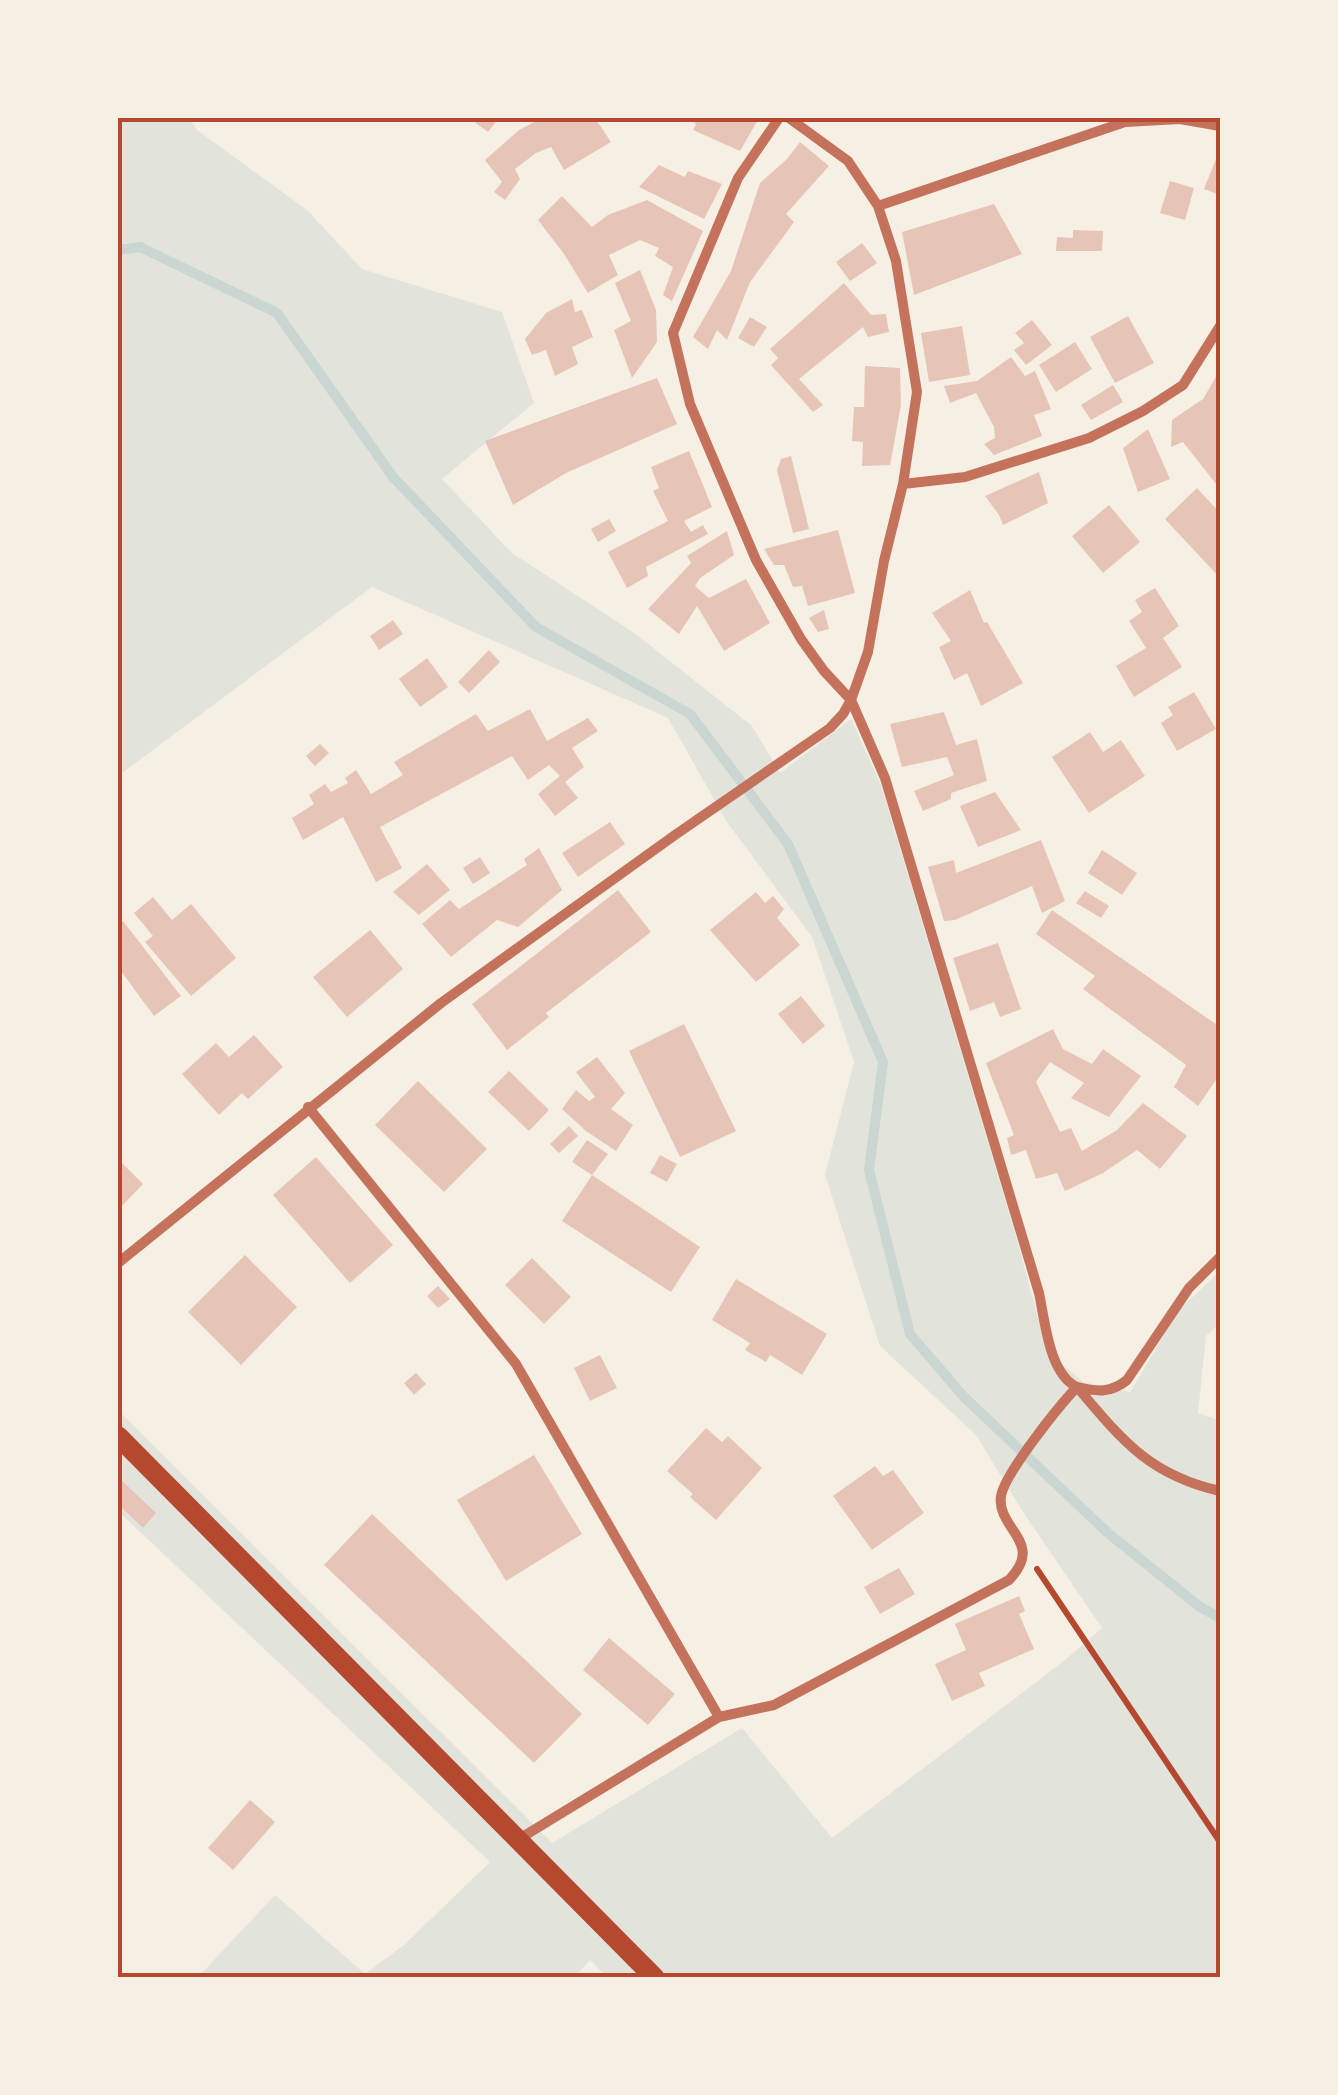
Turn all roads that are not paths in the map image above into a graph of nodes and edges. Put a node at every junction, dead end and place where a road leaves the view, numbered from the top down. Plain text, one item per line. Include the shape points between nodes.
1 (779, 118) edge
2 (790, 118) edge
3 (1220, 126) edge
4 (878, 206) junction
5 (1220, 326) edge
6 (903, 484) junction
7 (851, 700) junction
8 (308, 1107) junction
9 (1220, 1257) edge
10 (118, 1264) edge
11 (1076, 1387) junction
12 (118, 1436) edge
13 (1220, 1491) edge
14 (719, 1718) junction
15 (518, 1839) junction
16 (655, 1978) edge

1 - 7 street via 738,178 673,334 690,404 756,560 801,639
2 - 4 street via 848,160
3 - 4 street via 1180,119 1126,122
4 - 6 street via 896,261 918,392
5 - 6 street via 1183,385 1089,438 965,477
6 - 7 street via 868,652
7 - 8 street via 830,728 440,1002
7 - 11 street via 885,778 1058,1369
8 - 10 street
8 - 14 street via 516,1364
9 - 11 street via 1189,1288 1127,1380 1106,1391
11 - 13 street via 1146,1461
11 - 14 street via 1001,1494 1023,1548 1009,1580 774,1705
12 - 15 main road
14 - 15 street
15 - 16 main road

